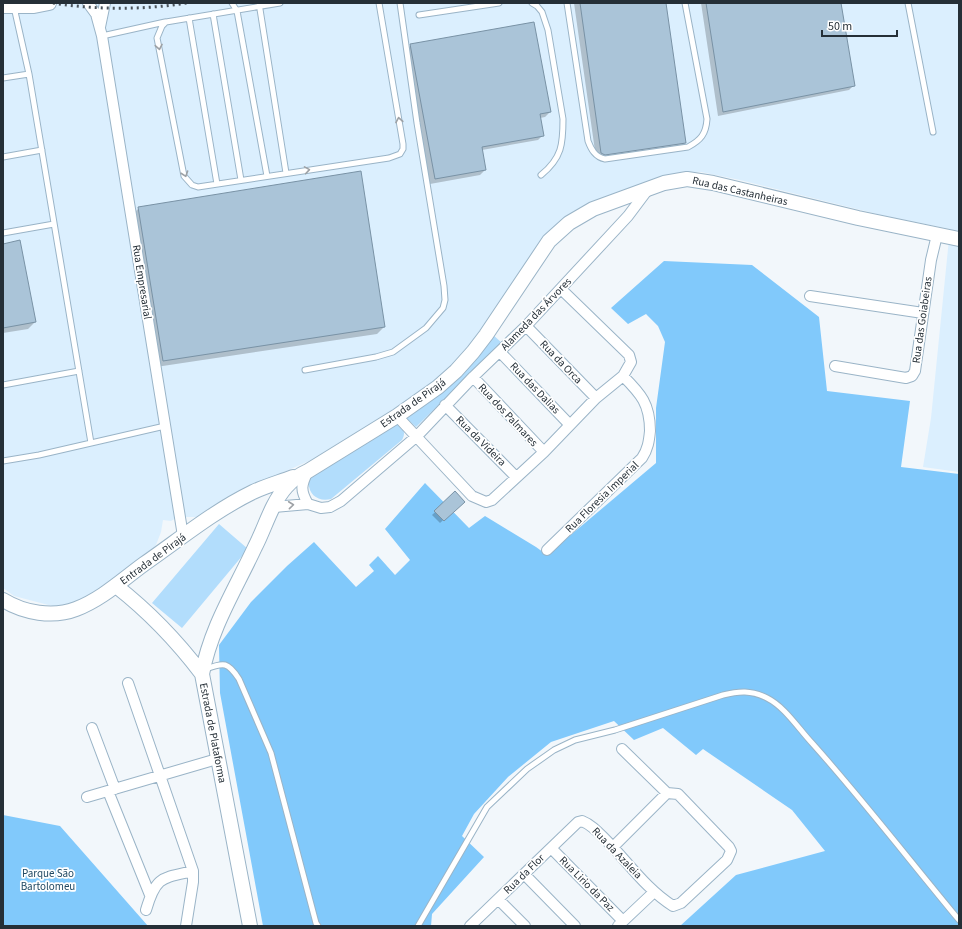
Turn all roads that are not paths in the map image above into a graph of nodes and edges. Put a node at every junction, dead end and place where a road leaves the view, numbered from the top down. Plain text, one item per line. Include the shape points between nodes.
1 (49, 3) edge
2 (88, 3) edge
3 (105, 3) edge
4 (232, 3) edge
5 (280, 3) edge
6 (379, 3) edge
7 (400, 3) edge
8 (499, 3) edge
9 (532, 3) edge
10 (567, 3) edge
11 (685, 3) edge
12 (908, 3) edge
13 (259, 5) edge
14 (8, 7) edge
15 (237, 11) junction
16 (213, 14) junction
17 (419, 15) dead end
18 (189, 18) junction
19 (166, 22) junction
20 (101, 32) junction
21 (29, 74) junction
22 (3, 78) edge
23 (933, 132) dead end
24 (42, 150) junction
25 (3, 156) edge
26 (286, 173) junction
27 (541, 174) dead end
28 (267, 176) junction
29 (241, 180) junction
30 (217, 184) junction
31 (649, 188) junction
32 (54, 224) junction
33 (3, 232) edge
34 (937, 235) junction
35 (959, 239) edge
36 (539, 254) joint
37 (561, 289) junction
38 (810, 296) dead end
39 (923, 313) junction
40 (526, 326) junction
41 (500, 352) junction
42 (835, 366) dead end
43 (306, 370) dead end
44 (79, 371) junction
45 (623, 376) junction
46 (473, 377) junction
47 (3, 385) edge
48 (596, 398) junction
49 (445, 405) junction
50 (397, 416) junction
51 (570, 425) junction
52 (165, 426) junction
53 (417, 436) junction
54 (91, 443) junction
55 (544, 452) junction
56 (3, 461) edge
57 (303, 473) junction
58 (516, 477) junction
59 (308, 504) junction
60 (274, 507) junction
61 (183, 536) junction
62 (547, 550) dead end
63 (116, 586) junction
64 (3, 600) edge
65 (202, 672) junction
66 (128, 683) dead end
67 (92, 728) dead end
68 (622, 749) dead end
69 (217, 759) junction
70 (161, 777) junction
71 (112, 790) junction
72 (667, 793) junction
73 (87, 797) dead end
74 (578, 822) joint
75 (613, 847) junction
76 (551, 848) junction
77 (193, 872) junction
78 (525, 875) junction
79 (654, 892) junction
80 (150, 896) junction
81 (498, 899) junction
82 (146, 910) dead end
83 (959, 920) edge
84 (621, 923) edge
85 (186, 926) edge
86 (250, 926) edge
87 (318, 926) edge
88 (418, 926) edge
89 (472, 926) edge
90 (525, 926) edge
91 (575, 926) edge

1 - 14 main road
2 - 20 street, Rua Empresarial via 96,14
3 - 20 street, Rua Empresarial
4 - 15 lane
5 - 13 lane
26 -> 6 lane via 390,158 400,154 403,149
7 - 43 lane via 444,286 443,308 426,328 393,352
8 - 17 lane
9 - 27 lane via 542,12 548,30 563,119 558,157 550,168
10 - 11 lane via 588,141 593,151 605,159 688,147 702,136 706,128 706,118
12 - 23 lane
13 - 15 lane
13 - 26 lane
14 - 21 lane
15 - 16 lane
15 - 28 lane
16 - 18 lane
16 - 29 lane
18 - 19 lane
18 - 30 lane
19 - 20 lane
19 -> 30 lane via 157,38 184,176 192,185 198,187
20 - 52 street, Rua Empresarial
21 - 22 lane
21 - 24 lane
24 - 25 lane
24 - 32 lane
26 - 28 lane
28 - 29 lane
29 - 30 lane
31 - 34 main road, Rua das Castanheiras via 670,181 694,180 713,183
31 - 36 main road, Rua das Castanheiras via 580,215 558,232
31 - 37 street, Alameda das Árvores via 628,216
32 - 33 lane
32 - 44 lane
34 - 35 main road, Rua das Castanheiras
34 - 39 street, Rua das Goiabeiras
36 - 50 main road, Estrada de Pirajá via 473,352 438,387
37 - 40 street, Alameda das Árvores
37 - 45 street via 629,355 631,362
38 - 39 street
39 - 42 street, Rua das Goiabeiras via 915,371 912,376 906,378
40 - 41 street, Alameda das Árvores
40 - 48 street, Rua da Orca
41 - 46 street, Alameda das Árvores
41 - 51 street, Rua das Dalias
44 - 47 lane
44 - 54 lane
45 - 48 street
45 - 62 street, Rua Floresia Imperial via 646,403 650,416 647,450 642,458
46 - 49 street, Alameda das Árvores
46 - 55 street, Rua dos Palmares
48 - 51 street
49 - 53 street, Alameda das Árvores
49 - 58 street, Rua da Videira
50 - 53 street
50 - 57 main road, Estrada de Pirajá
51 - 55 street
52 - 54 lane
52 - 61 street, Rua Empresarial
53 - 58 street via 472,496 479,500 492,500
53 - 59 street, Alameda das Árvores via 341,501 330,507 321,508
54 - 56 lane
55 - 58 street
57 - 59 street via 302,491
57 - 60 main road, Estrada de Plataforma via 285,488
57 - 61 main road, Entrada de Pirajá via 255,491
60 -> 59 street, Alameda das Árvores
60 - 65 main road, Estrada de Plataforma via 220,616
61 - 63 main road, Entrada de Pirajá
63 - 64 main road, Entrada de Pirajá via 75,609 56,614 23,609
63 - 65 main road via 167,632
65 - 69 main road, Estrada de Plataforma
65 - 87 lane via 221,664 232,668 239,679 271,753
66 - 70 street
67 - 71 street
68 - 72 street
69 - 70 street
69 - 86 main road, Estrada de Plataforma
70 - 71 street
70 - 77 street
71 - 73 street
71 - 80 street
72 - 75 street
72 - 79 street, Rua da Azaleia via 678,794 731,851 727,860 677,905 673,906
74 - 75 street, Rua da Azaleia via 582,821 592,826
74 - 76 street, Rua da Flor
75 - 79 street, Rua da Azaleia
76 - 78 street, Rua da Flor
76 - 84 street, Rua Lirio da Paz
77 - 80 street via 164,878 155,886
77 - 85 street via 194,882
78 - 81 street, Rua da Flor
78 - 91 street
79 - 84 street
80 - 82 street
81 - 89 street, Rua da Flor
81 - 90 street
83 - 88 lane via 838,771 780,707 756,693 740,691 575,740 554,750 527,769 487,807

